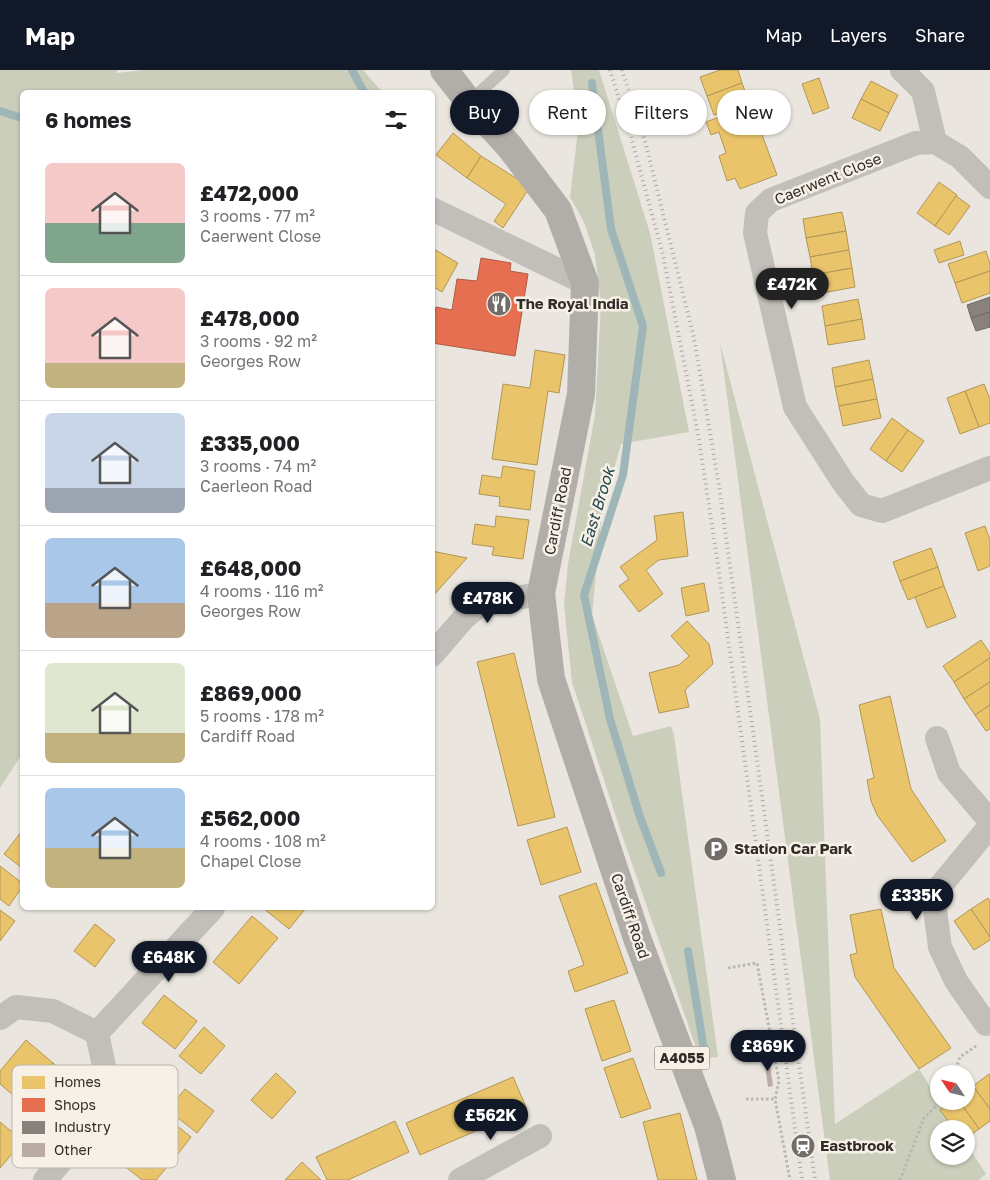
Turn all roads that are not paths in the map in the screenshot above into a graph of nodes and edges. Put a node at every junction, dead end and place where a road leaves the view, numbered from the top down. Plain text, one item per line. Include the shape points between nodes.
1 (444, 70) edge
2 (504, 70) edge
3 (902, 70) edge
4 (460, 90) edge
5 (482, 90) edge
6 (499, 135) edge
7 (935, 142) junction
8 (990, 187) edge
9 (435, 210) edge
10 (585, 283) junction
11 (990, 468) edge
12 (541, 593) junction
13 (435, 652) edge
14 (937, 738) dead end
15 (990, 821) edge
16 (990, 826) edge
17 (211, 910) edge
18 (0, 1018) edge
19 (986, 1024) road end
20 (96, 1033) junction
21 (103, 1065) edge
22 (540, 1136) dead end
23 (55, 1168) edge
24 (45, 1180) edge
25 (460, 1180) edge
26 (722, 1180) edge

1 - 4 main road, Cardiff Road / A4055
2 - 5 lane
3 - 7 street via 923,91
6 - 10 main road, Cardiff Road / A4055 via 558,210
7 - 8 street via 960,157
7 - 11 street, Caerwent Close via 916,144 772,200 757,213 755,234 795,407 843,482 861,504 882,511
9 - 10 street
10 - 12 main road, Cardiff Road / A4055 via 581,394
12 - 13 street via 479,606
12 - 26 main road, Cardiff Road / A4055 via 551,679 637,938 708,1126
14 - 15 street via 948,773
16 - 19 street via 934,895 940,947 956,981
17 - 20 street
18 - 20 street via 16,1008 53,1011
20 - 21 street
22 - 25 street
23 - 24 street

